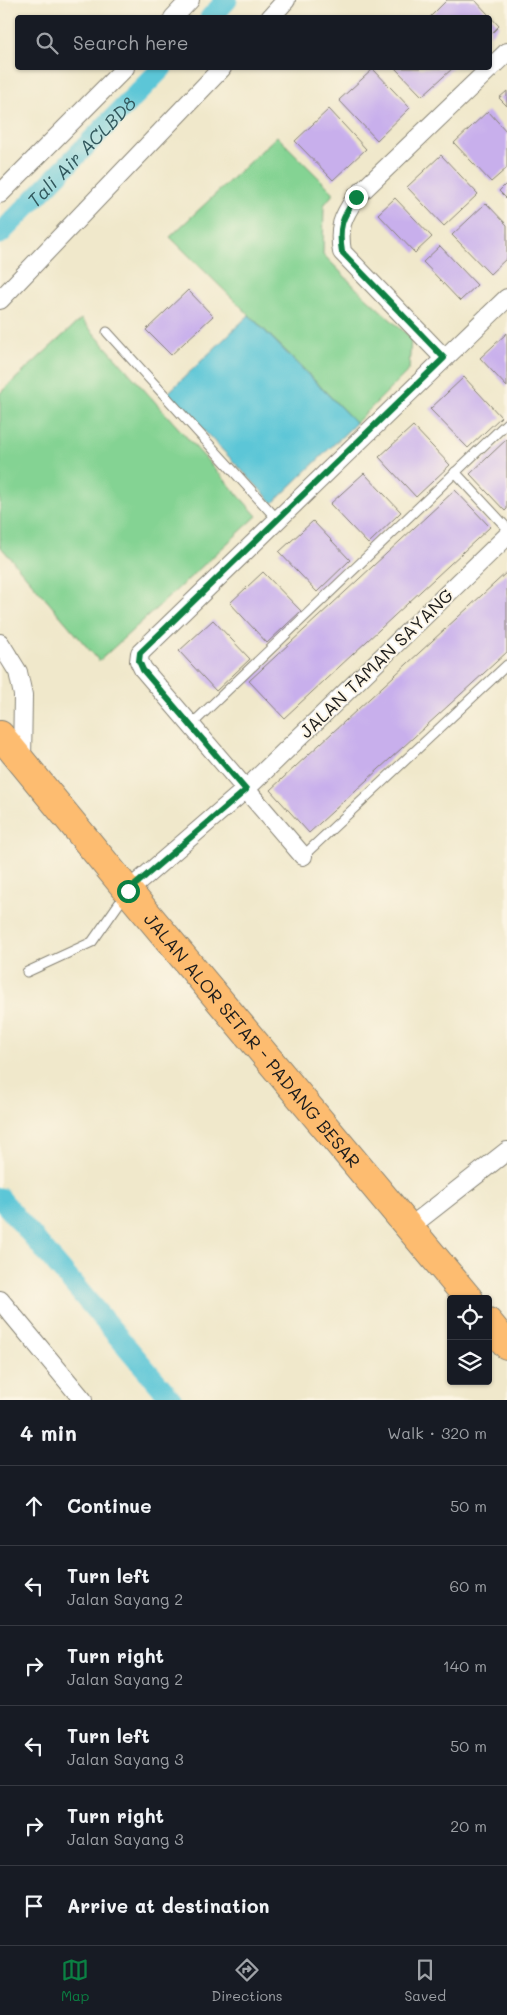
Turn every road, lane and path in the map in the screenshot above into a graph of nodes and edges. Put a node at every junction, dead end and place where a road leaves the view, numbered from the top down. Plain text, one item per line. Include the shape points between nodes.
1 (190, 0) edge
2 (286, 0) edge
3 (176, 15) edge
4 (273, 15) edge
5 (507, 52) edge
6 (492, 66) edge
7 (124, 70) edge
8 (220, 70) edge
9 (488, 70) edge
10 (0, 194) edge
11 (507, 298) edge
12 (0, 300) edge
13 (107, 332) dead end
14 (444, 358) junction
15 (507, 423) edge
16 (455, 472) junction
17 (277, 519) junction
18 (507, 528) edge
19 (507, 536) edge
20 (0, 644) edge
21 (507, 665) edge
22 (191, 725) junction
23 (0, 735) edge
24 (22, 761) junction
25 (246, 790) junction
26 (303, 856) joint
27 (128, 891) junction
28 (27, 972) dead end
29 (507, 1151) edge
30 (410, 1227) junction
31 (466, 1295) edge
32 (0, 1300) edge
33 (492, 1327) edge
34 (507, 1345) edge
35 (83, 1400) edge

1 - 3 street
2 - 4 street
5 - 6 street
7 - 10 street
8 - 12 street
9 - 14 street via 356,197 344,215 339,233 342,252
11 - 14 street
13 - 17 lane
14 - 17 street
15 - 16 lane
16 - 18 lane
16 - 22 lane
17 - 22 street via 140,653 143,670
19 - 25 street, JALAN TAMAN SAYANG
20 - 24 street via 18,672 23,695
21 - 26 lane
22 - 25 street
23 - 24 main road, JALAN ALOR SETAR - PADANG BESAR
24 - 27 main road, JALAN ALOR SETAR - PADANG BESAR
25 - 26 street
25 - 27 street, JALAN TAMAN SAYANG
27 - 28 lane via 92,942
27 - 30 main road, JALAN ALOR SETAR - PADANG BESAR
29 - 30 street
30 - 31 main road, JALAN ALOR SETAR - PADANG BESAR
32 - 35 street
33 - 34 main road

